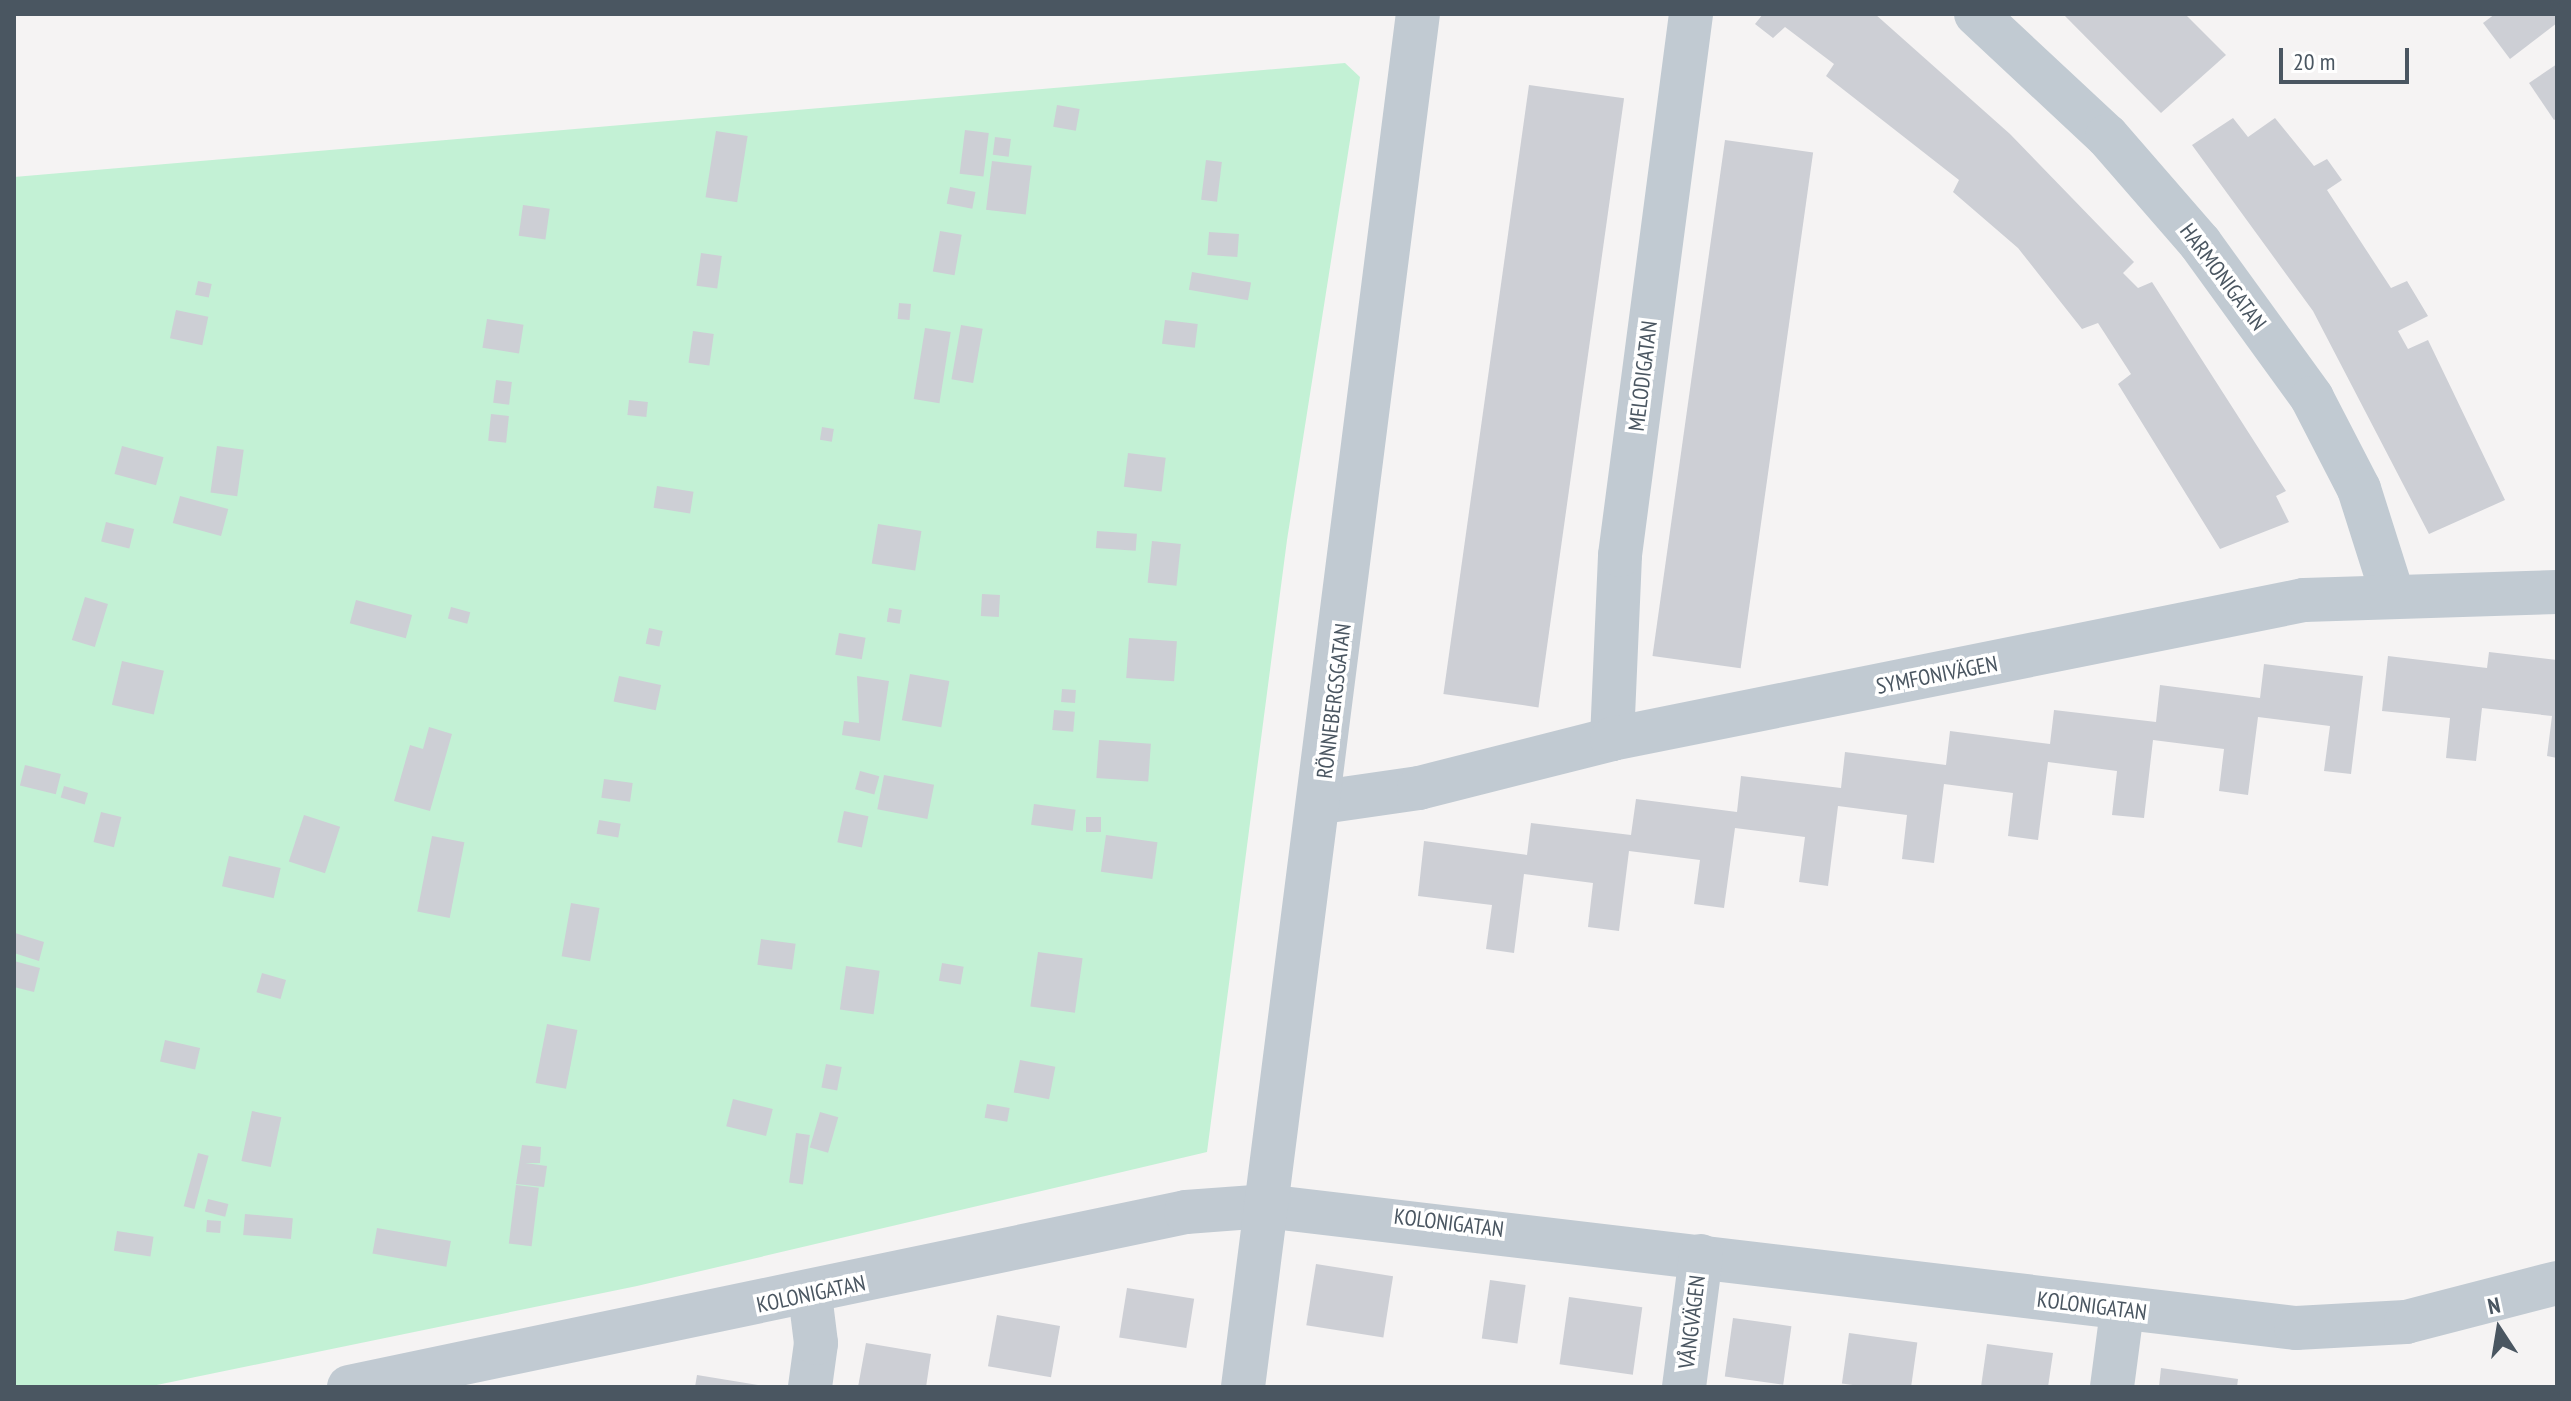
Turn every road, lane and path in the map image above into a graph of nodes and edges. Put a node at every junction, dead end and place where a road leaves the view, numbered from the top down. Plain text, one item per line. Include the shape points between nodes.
1 (1418, 14) edge
2 (1691, 14) edge
3 (1976, 14) edge
4 (2557, 592) edge
5 (2392, 593) junction
6 (1612, 739) junction
7 (1322, 802) junction
8 (1265, 1206) junction
9 (1701, 1256) junction
10 (2557, 1283) edge
11 (810, 1295) junction
12 (2122, 1311) junction
13 (369, 1385) edge
14 (810, 1387) edge
15 (1243, 1387) edge
16 (1684, 1387) edge
17 (2112, 1387) edge

1 - 7 street, RÖNNEBERGSGATAN
2 - 6 street, MELODIGATAN via 1620,555
3 - 5 street, HARMONIGATAN via 2107,136 2200,243 2284,359 2359,489
4 - 5 street, SYMFONIVÄGEN
5 - 6 street, SYMFONIVÄGEN via 2304,600
6 - 7 street, SYMFONIVÄGEN via 1419,788
7 - 8 street, RÖNNEBERGSGATAN
8 - 9 street, KOLONIGATAN
8 - 11 street, KOLONIGATAN via 1186,1212
8 - 15 street, RÖNNEBERGSGATAN
9 - 12 street, KOLONIGATAN
9 - 16 street, VÅNGVÄGEN
10 - 12 street, KOLONIGATAN via 2406,1322 2296,1328
11 - 13 street, KOLONIGATAN
11 - 14 street via 816,1343
12 - 17 street

